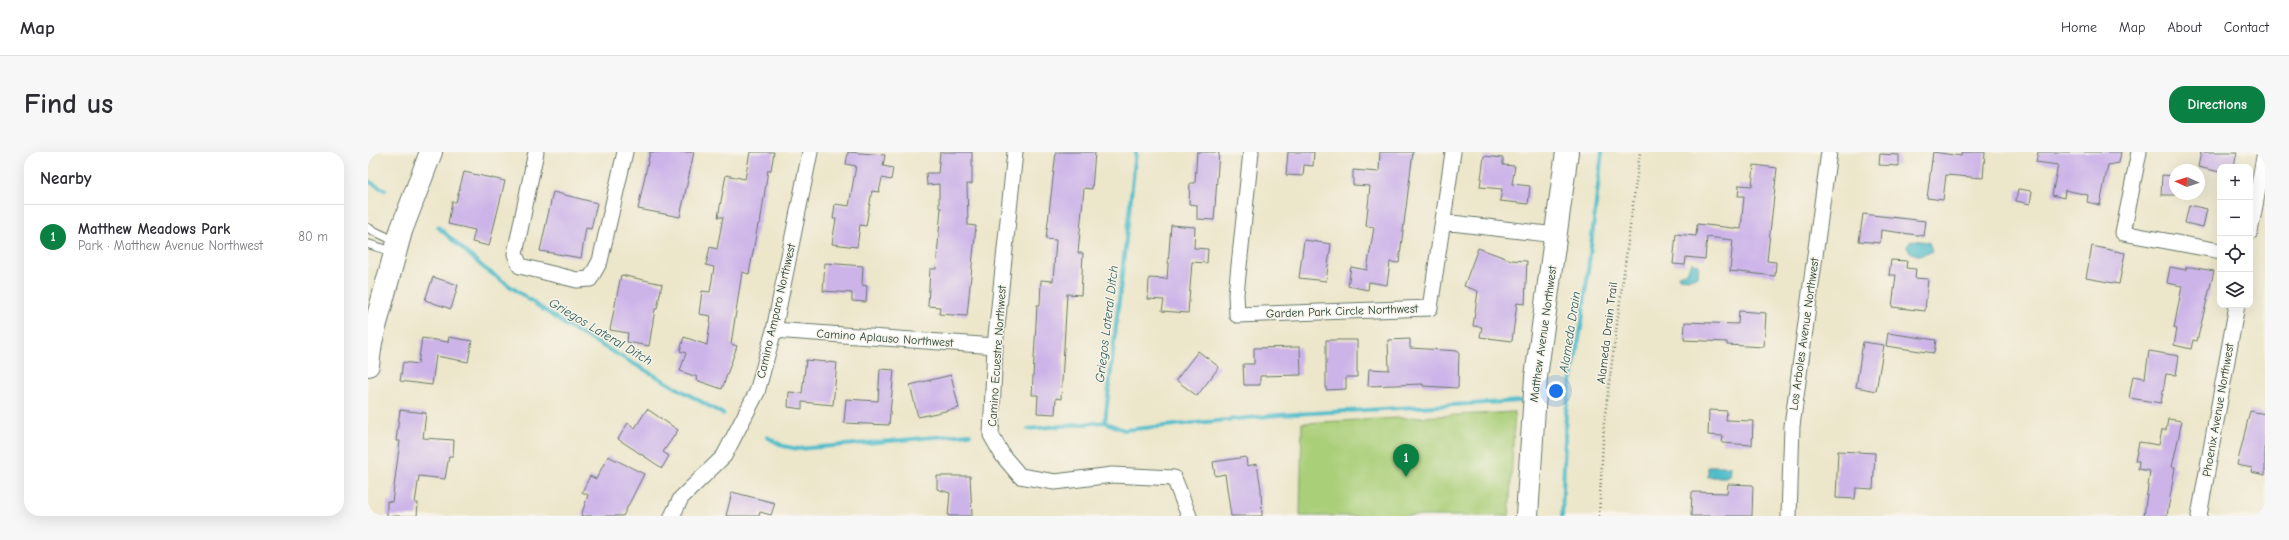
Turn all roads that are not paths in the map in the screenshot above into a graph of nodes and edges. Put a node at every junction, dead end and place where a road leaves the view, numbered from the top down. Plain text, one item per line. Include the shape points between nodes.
1 (431, 152) edge
2 (536, 152) edge
3 (625, 152) edge
4 (810, 152) edge
5 (1015, 152) edge
6 (1251, 152) edge
7 (1453, 152) edge
8 (1567, 152) edge
9 (1829, 152) edge
10 (2140, 152) edge
11 (2265, 152) edge
12 (2253, 216) edge
13 (1443, 222) junction
14 (368, 228) edge
15 (1556, 235) junction
16 (368, 244) edge
17 (396, 247) junction
18 (2217, 250) edge
19 (2236, 308) edge
20 (774, 330) junction
21 (996, 346) junction
22 (368, 362) edge
23 (672, 516) edge
24 (1189, 516) edge
25 (1527, 516) edge
26 (1789, 516) edge
27 (2199, 516) edge

1 - 17 street
2 - 3 street via 515,254 520,266 578,280 590,280 600,260
4 - 20 street, Camino Amparo Northwest
5 - 21 street, Camino Ecuestre Northwest
6 - 13 street, Garden Park Circle Northwest via 1236,315 1430,308
7 - 13 street, Garden Park Circle Northwest
8 - 15 street, Matthew Avenue Northwest
9 - 26 street, Los Arboles Avenue Northwest via 1792,426
10 - 18 street via 2123,233
11 - 12 street
13 - 15 street
14 - 17 lane
15 - 25 street, Matthew Avenue Northwest via 1535,384
16 - 17 lane
17 - 22 street
19 - 27 street, Phoenix Avenue Northwest
20 - 21 street, Camino Aplauso Northwest
20 - 23 street, Camino Amparo Northwest via 757,392 724,456 681,498
21 - 24 street, Camino Ecuestre Northwest via 991,435 1003,456 1020,476 1055,482 1112,475 1174,478

